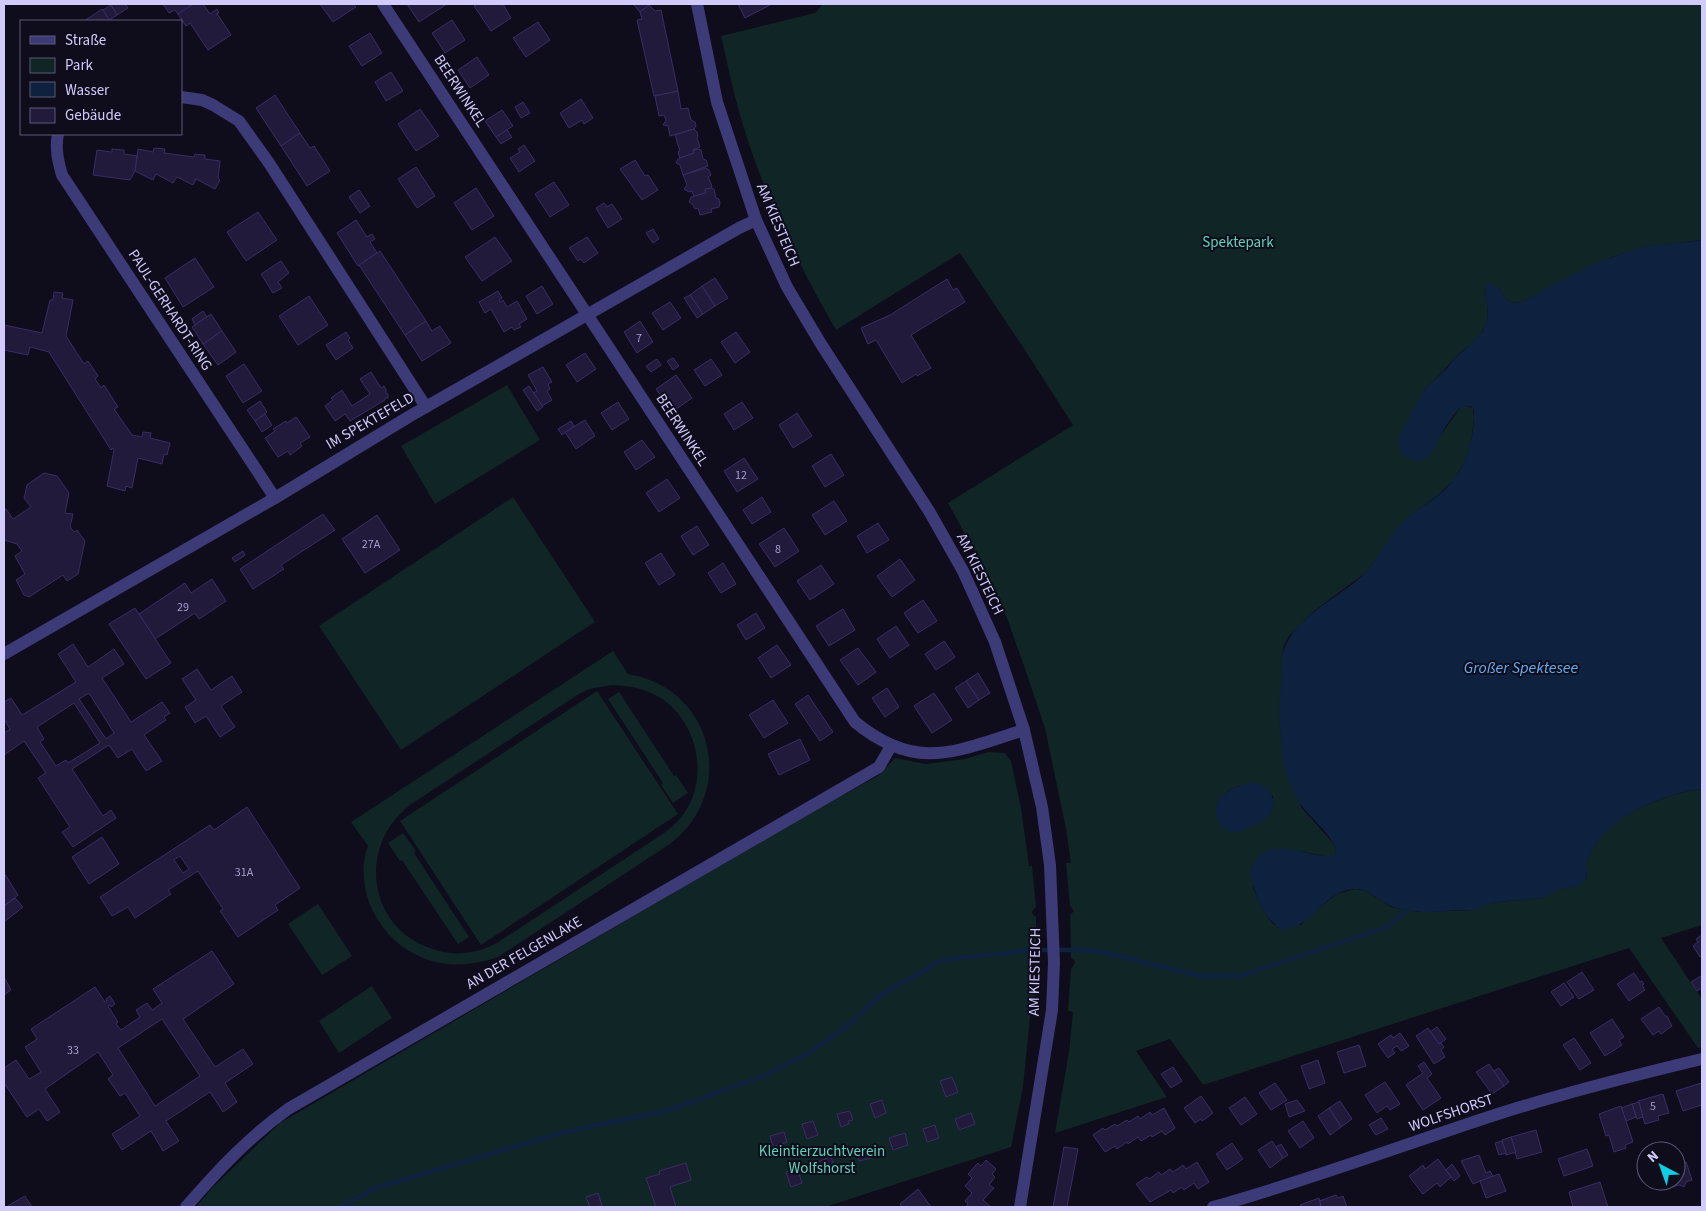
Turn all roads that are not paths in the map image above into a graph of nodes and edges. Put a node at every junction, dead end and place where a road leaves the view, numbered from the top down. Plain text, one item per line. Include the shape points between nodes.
1 (383, 4) edge
2 (697, 4) edge
3 (182, 97) edge
4 (58, 135) edge
5 (756, 220) junction
6 (587, 315) junction
7 (426, 407) junction
8 (275, 498) junction
9 (4, 654) edge
10 (1024, 730) junction
11 (890, 746) junction
12 (1702, 1059) edge
13 (186, 1207) edge
14 (1020, 1207) edge
15 (1213, 1207) edge

1 - 6 street, BEERWINKEL
2 - 5 street, AM KIESTEICH via 717,102
3 - 7 street via 202,100 239,121
4 - 8 street, PAUL-GERHARDT-RING via 57,155 62,175
5 - 6 street, IM SPEKTEFELD
5 - 10 street, AM KIESTEICH via 792,296 929,512 962,572 995,642
6 - 7 street, IM SPEKTEFELD
6 - 11 street, BEERWINKEL via 855,722
7 - 8 street, IM SPEKTEFELD
8 - 9 street, IM SPEKTEFELD
10 - 11 street, BEERWINKEL via 952,752 921,754
10 - 14 street, AM KIESTEICH via 1042,807 1053,919 1052,1010
11 - 13 street, AN DER FELGENLAKE via 879,767 288,1109 248,1140
12 - 15 street, WOLFSHORST via 1613,1080 1502,1113 1309,1179

